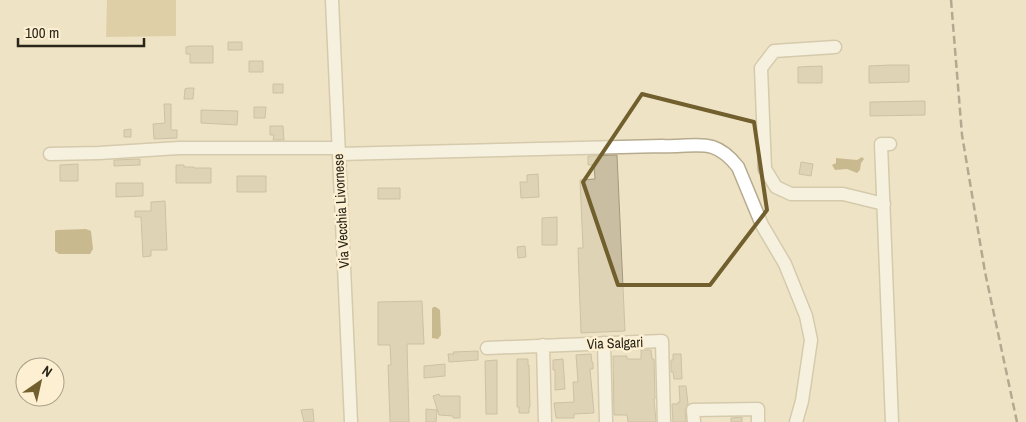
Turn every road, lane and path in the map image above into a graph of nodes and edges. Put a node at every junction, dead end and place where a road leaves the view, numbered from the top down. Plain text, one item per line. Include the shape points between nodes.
1 (332, 0) edge
2 (835, 47) dead end
3 (890, 144) dead end
4 (339, 151) junction
5 (50, 154) dead end
6 (884, 204) junction
7 (604, 343) junction
8 (543, 345) junction
9 (486, 348) dead end
10 (351, 422) edge
11 (546, 422) edge
12 (606, 422) edge
13 (664, 422) edge
14 (694, 422) edge
15 (758, 422) edge
16 (796, 422) edge
17 (892, 422) edge

1 - 4 street, Via Vecchia Livornese
2 - 6 street via 774,51 761,68 765,170 776,187 791,194 843,194
3 - 6 street via 881,144
4 - 5 street via 179,148
4 - 10 street, Via Vecchia Livornese
4 - 16 street via 717,147 738,167 806,316 810,340
6 - 17 street
7 - 8 street, Via Salgari
7 - 12 street
7 - 13 street, Via Salgari via 662,341
8 - 9 street, Via Salgari
8 - 11 street
14 - 15 street via 693,410 758,409

